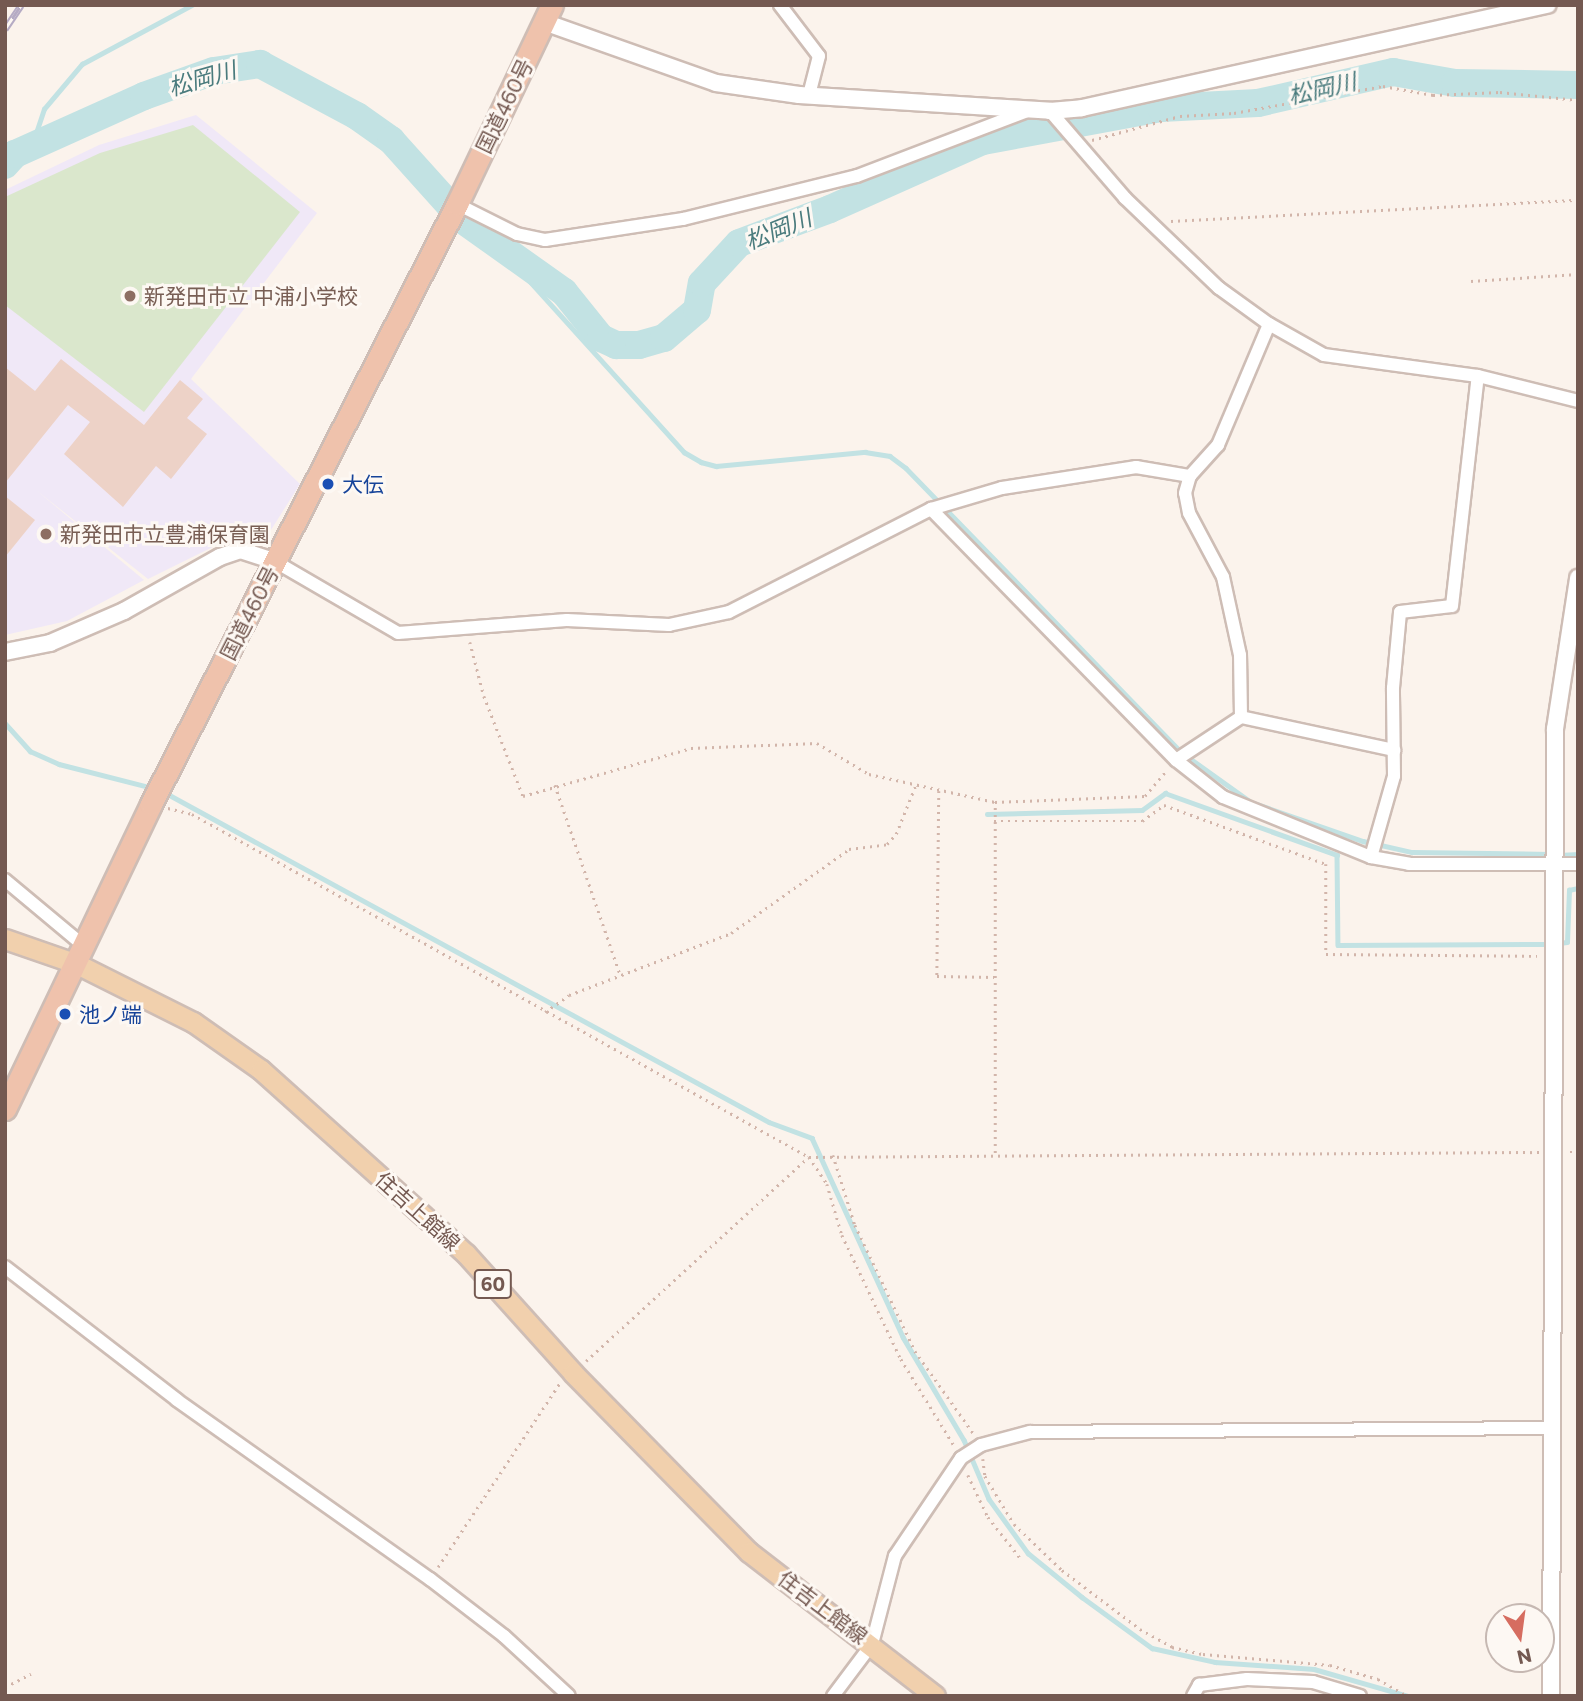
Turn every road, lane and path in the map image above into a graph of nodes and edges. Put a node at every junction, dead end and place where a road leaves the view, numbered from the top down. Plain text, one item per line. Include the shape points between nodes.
1 (780, 5) edge
2 (1548, 5) edge
3 (548, 14) edge
4 (809, 96) junction
5 (1578, 100) edge
6 (1028, 110) junction
7 (1050, 111) junction
8 (1079, 144) junction
9 (1578, 200) edge
10 (457, 204) junction
11 (1150, 222) junction
12 (1578, 274) edge
13 (1471, 281) dead end
14 (1269, 324) junction
15 (1478, 376) junction
16 (1578, 401) edge
17 (1190, 476) junction
18 (931, 509) junction
19 (276, 562) junction
20 (1578, 578) edge
21 (466, 629) junction
22 (5, 652) edge
23 (1241, 718) junction
24 (1394, 750) junction
25 (1177, 760) junction
26 (555, 784) junction
27 (915, 787) junction
28 (939, 791) junction
29 (995, 803) junction
30 (151, 804) junction
31 (994, 821) junction
32 (1371, 857) junction
33 (1554, 864) junction
34 (1578, 864) edge
35 (5, 880) edge
36 (5, 939) edge
37 (80, 955) junction
38 (1554, 956) junction
39 (620, 974) junction
40 (994, 977) junction
41 (545, 1012) junction
42 (5, 1109) edge
43 (1552, 1152) junction
44 (1578, 1152) edge
45 (995, 1153) junction
46 (833, 1155) junction
47 (809, 1157) junction
48 (5, 1266) edge
49 (573, 1373) junction
50 (1550, 1428) junction
51 (981, 1445) junction
52 (961, 1458) junction
53 (1021, 1559) dead end
54 (430, 1579) junction
55 (872, 1644) junction
56 (31, 1674) dead end
57 (5, 1687) edge
58 (569, 1696) edge
59 (833, 1696) edge
60 (935, 1696) edge
61 (1193, 1696) edge
62 (1360, 1696) edge
63 (1408, 1696) edge
64 (1551, 1696) edge

1 - 4 street via 819,56
2 - 7 street via 1082,108
3 - 4 street via 716,83
3 - 10 highway, 国道460号
4 - 6 street
5 - 8 path via 1500,92 1433,95 1383,86 1234,113 1180,116
6 - 7 street
6 - 10 street via 857,176 683,219 545,240 517,234
7 - 8 street
8 - 11 street
9 - 11 path
10 - 19 highway, 国道460号
11 - 14 street via 1219,288
12 - 13 path
14 - 15 street via 1324,355
14 - 17 street via 1218,445
15 - 16 street
15 - 24 street via 1452,606 1400,612 1393,688
17 - 18 street via 1136,467 1002,488
17 - 23 street via 1185,493 1189,513 1223,577 1240,655
18 - 21 street via 729,612 669,625 567,620
18 - 25 street
19 - 21 street via 398,633
19 - 22 street via 240,550 124,611 50,643
19 - 30 highway, 国道460号
20 - 33 street via 1555,729
21 - 26 path via 484,696 523,796
23 - 24 street
23 - 25 street
24 - 32 street via 1394,776
25 - 29 path via 1145,796
25 - 32 street via 1223,797
26 - 27 path via 691,748 817,743 869,774
26 - 39 path
27 - 28 path
27 - 39 path via 896,834 887,844 849,849 731,933
28 - 29 path
28 - 40 path via 937,976
29 - 31 path
30 - 37 highway, 国道460号
30 - 41 path via 192,814
31 - 38 path via 1142,821 1164,805 1326,864 1326,954
31 - 40 path
32 - 33 street via 1409,864
33 - 34 street
33 - 38 street
35 - 37 street
36 - 37 main road, 住吉上館線 / 60
37 - 42 highway, 国道460号
37 - 49 main road, 住吉上館線 / 60 via 193,1022 261,1070 466,1254
38 - 43 street
39 - 41 path via 569,995
40 - 45 path
41 - 47 path
43 - 44 path
43 - 45 path
43 - 50 street
45 - 46 path
46 - 47 path
46 - 51 path via 855,1225 915,1351
47 - 49 path
47 - 52 path via 827,1184 842,1235 901,1359
48 - 54 street via 177,1400
49 - 54 path via 564,1376
49 - 55 main road, 住吉上館線 / 60 via 749,1552
50 - 51 street via 1030,1432
50 - 64 street
51 - 52 street
51 - 63 path via 985,1476 1014,1524 1062,1570 1140,1629 1172,1647 1203,1654 1329,1665 1378,1679
52 - 53 path via 988,1517
52 - 55 street via 895,1556
54 - 58 street via 504,1636
55 - 59 street
55 - 60 main road, 住吉上館線 / 60
56 - 57 path
61 - 62 street via 1199,1685 1247,1679 1313,1682

